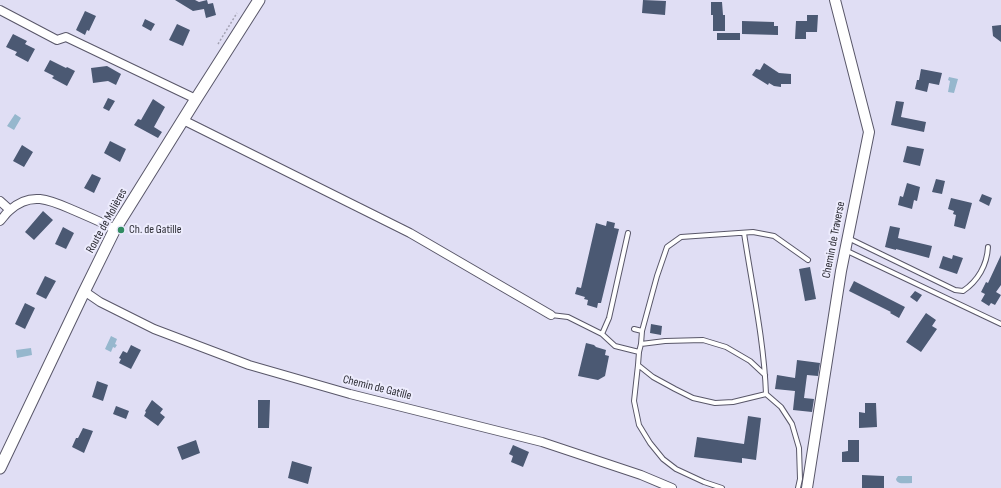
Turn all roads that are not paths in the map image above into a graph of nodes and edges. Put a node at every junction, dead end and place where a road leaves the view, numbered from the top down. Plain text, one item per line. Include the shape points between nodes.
1 (258, 0) edge
2 (835, 0) edge
3 (0, 10) edge
4 (196, 98) junction
5 (183, 120) junction
6 (0, 201) edge
7 (10, 210) junction
8 (0, 221) edge
9 (115, 229) junction
10 (628, 233) dead end
11 (744, 233) junction
12 (847, 238) junction
13 (988, 248) dead end
14 (845, 250) junction
15 (808, 260) dead end
16 (84, 291) junction
17 (551, 315) joint
18 (1001, 324) edge
19 (634, 329) dead end
20 (642, 331) junction
21 (602, 334) junction
22 (641, 344) junction
23 (639, 352) junction
24 (638, 364) junction
25 (765, 375) junction
26 (766, 394) junction
27 (0, 468) edge
28 (672, 488) edge
29 (722, 488) edge
30 (798, 488) edge
31 (808, 488) edge

1 - 4 main road, Route de Molières
2 - 12 street, Chemin de Traverse via 869,132
3 - 4 street via 57,40 66,36
4 - 5 main road, Route de Molières
5 - 9 main road, Route de Molières
5 - 17 street via 410,233
6 - 7 street
7 - 8 street
7 - 9 street via 27,200 42,199
9 - 16 main road, Route de Molières
10 - 21 lane via 609,318
11 - 15 lane via 774,236
11 - 20 lane via 682,237 667,247
11 - 25 lane
12 - 13 lane via 955,290 963,291 974,282 982,270
12 - 14 street, Chemin de Traverse
14 - 18 lane
14 - 31 street, Chemin de Traverse
16 - 27 main road, Route de Molières
16 - 28 street, Chemin de Gatille via 100,302 154,329 249,365 350,394 542,442
17 - 21 lane via 568,317
19 - 20 lane
20 - 22 lane
21 - 23 lane via 615,346
22 - 23 lane
22 - 25 lane via 703,340 726,347 750,361
23 - 24 lane
24 - 26 lane via 653,377 693,398 715,403 733,402
24 - 29 lane via 634,401 639,425 650,442 663,459 676,469
25 - 26 lane
26 - 30 lane via 781,407 792,424 799,448

